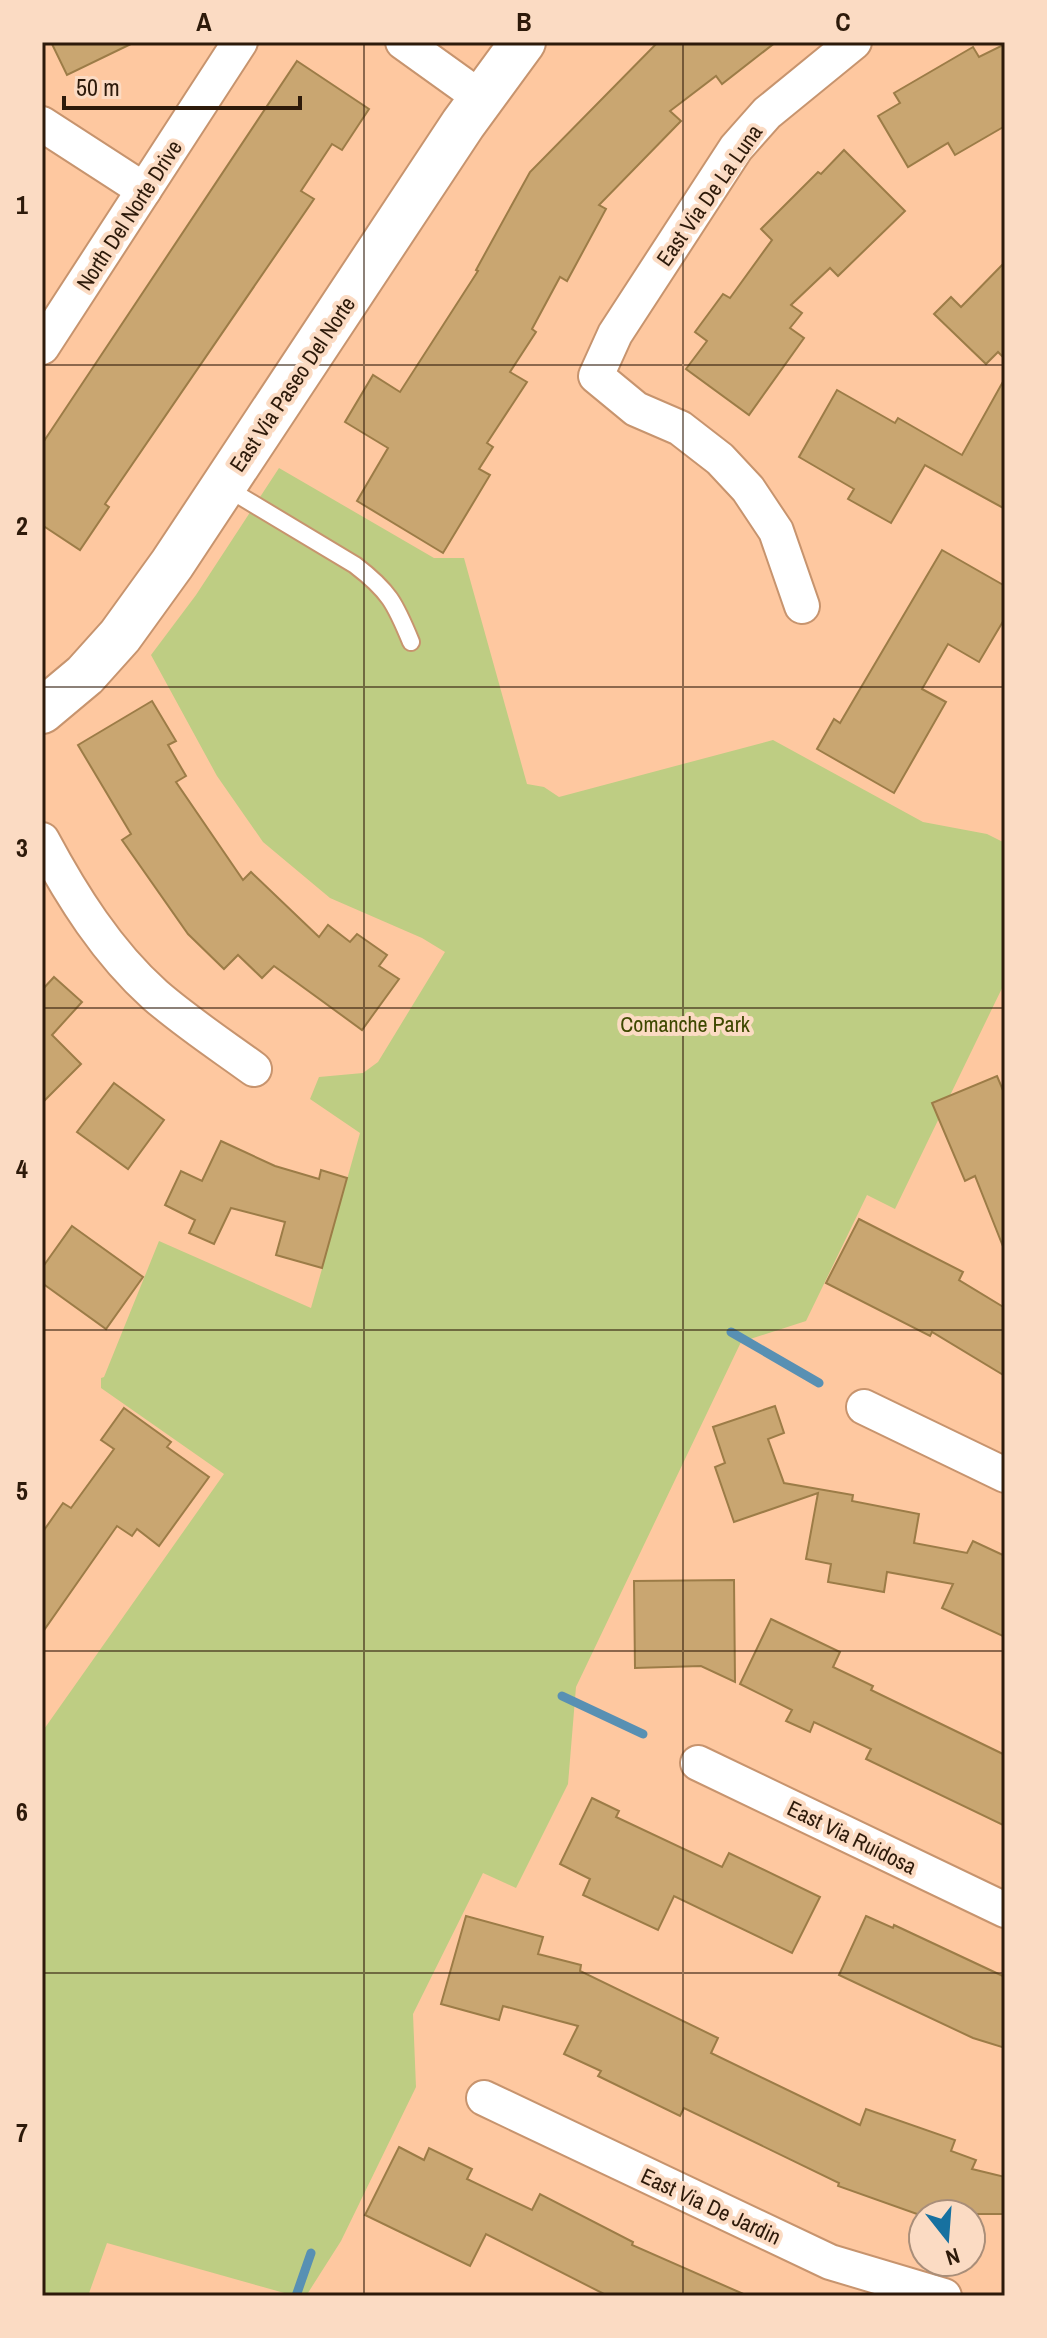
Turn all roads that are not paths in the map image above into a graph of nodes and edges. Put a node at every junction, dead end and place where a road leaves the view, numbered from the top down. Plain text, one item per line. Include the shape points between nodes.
1 (240, 42) edge
2 (403, 42) edge
3 (523, 42) edge
4 (842, 45) edge
5 (481, 98) junction
6 (42, 124) edge
7 (144, 190) junction
8 (42, 347) edge
9 (224, 486) junction
10 (802, 606) dead end
11 (411, 642) dead end
12 (42, 711) edge
13 (42, 840) edge
14 (254, 1069) dead end
15 (864, 1407) dead end
16 (1005, 1475) edge
17 (698, 1763) dead end
18 (1005, 1910) edge
19 (484, 2098) dead end
20 (944, 2296) edge

1 - 7 street, North Del Norte Drive
2 - 5 street
3 - 5 street, East Via Paseo Del Norte
4 - 10 street, East Via De La Luna via 736,148 615,334 596,376 636,409 680,428 748,489 776,531
5 - 9 street, East Via Paseo Del Norte
6 - 7 street
7 - 8 street, North Del Norte Drive
9 - 11 lane via 373,579 393,601
9 - 12 street, East Via Paseo Del Norte via 120,636
13 - 14 street via 73,897 154,994
15 - 16 street
17 - 18 street, East Via Ruidosa
19 - 20 street, East Via De Jardin via 830,2262

